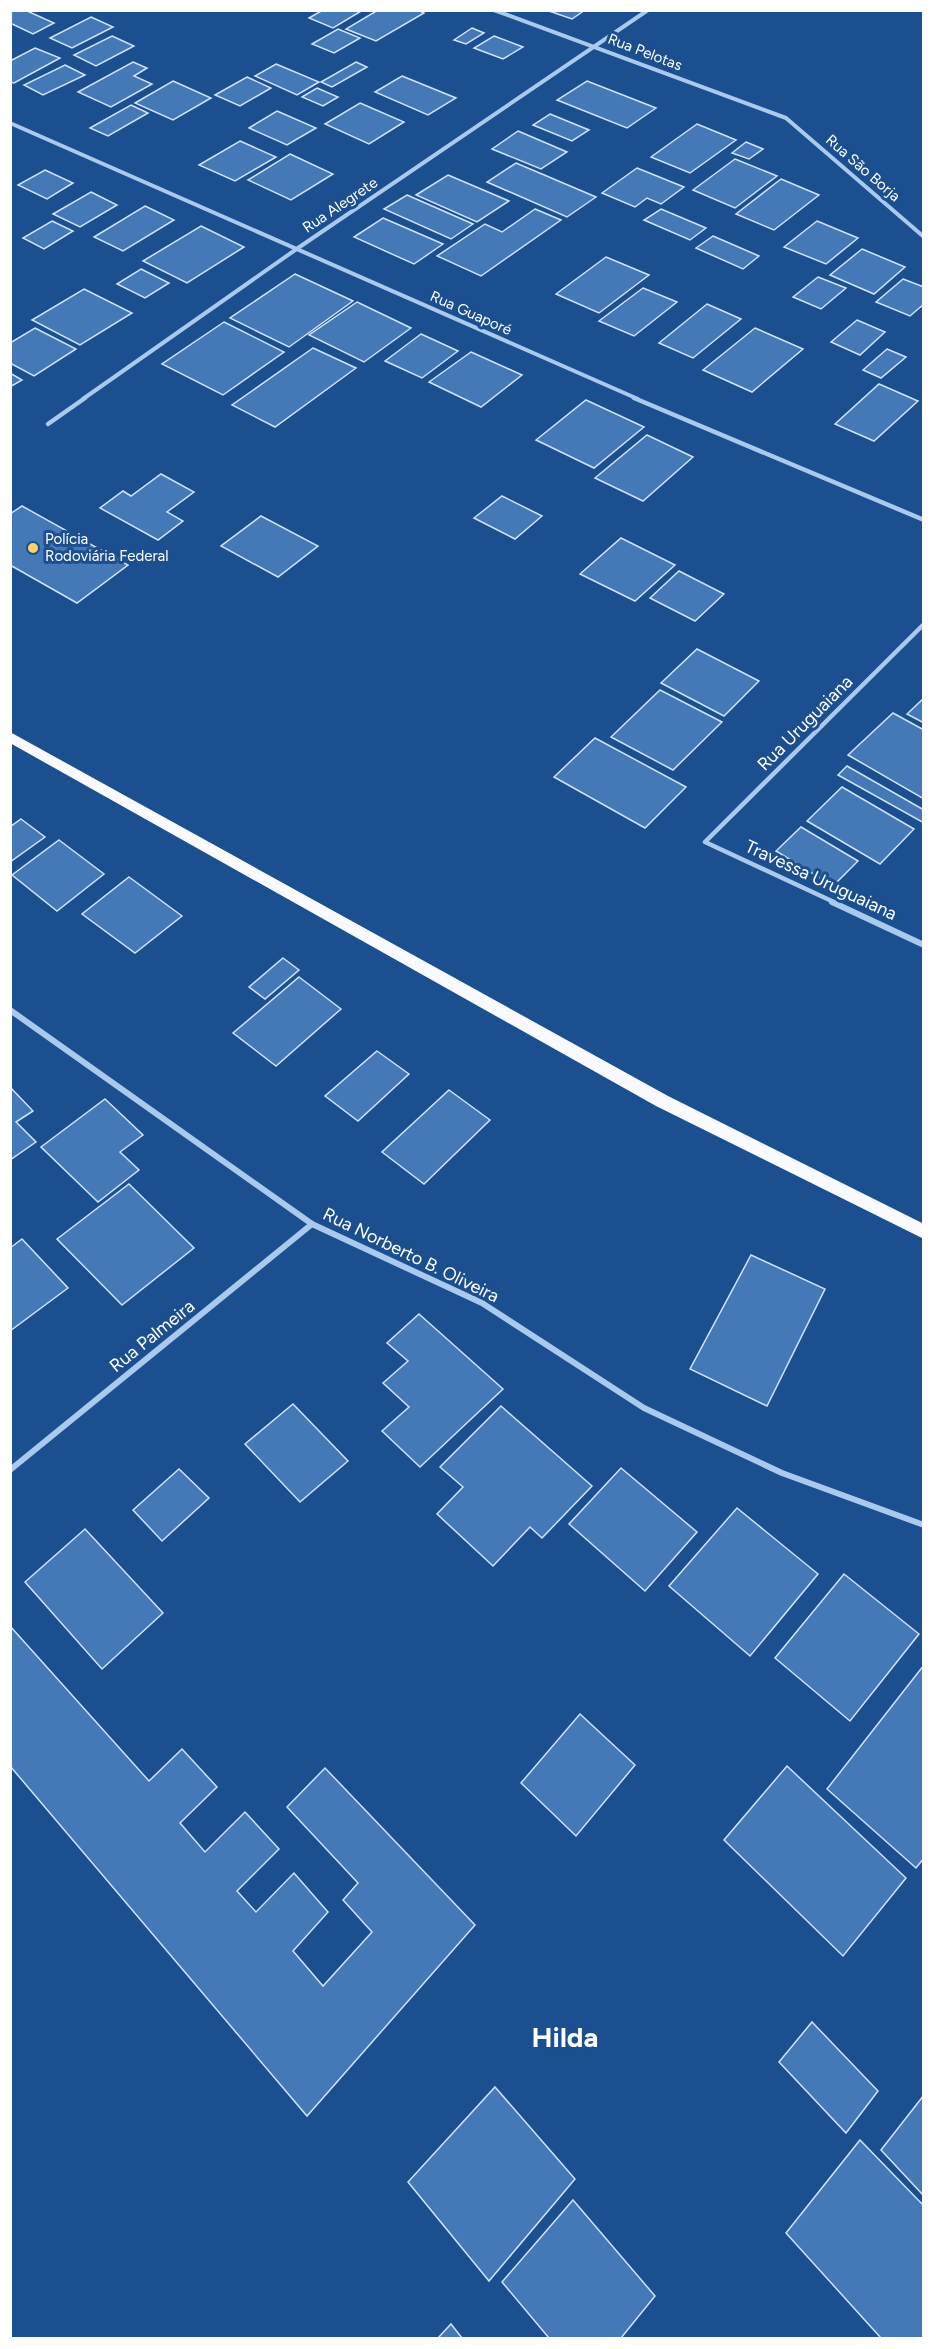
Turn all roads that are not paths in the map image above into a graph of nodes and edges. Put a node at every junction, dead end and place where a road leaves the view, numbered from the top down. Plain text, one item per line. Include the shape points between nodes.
1 (494, 10) edge
2 (648, 10) edge
3 (596, 46) junction
4 (786, 118) joint
5 (10, 123) edge
6 (924, 237) edge
7 (298, 249) junction
8 (48, 424) dead end
9 (924, 520) edge
10 (924, 624) edge
11 (10, 737) edge
12 (705, 842) joint
13 (924, 945) edge
14 (10, 1010) edge
15 (312, 1224) junction
16 (924, 1232) edge
17 (10, 1470) edge
18 (924, 1525) edge

1 - 3 street, Rua Pelotas
2 - 3 street, Rua Alegrete
3 - 4 street, Rua Pelotas
3 - 7 street, Rua Alegrete
4 - 6 street, Rua São Borja
5 - 7 street, Rua Guaporé
7 - 8 street, Rua Alegrete
7 - 9 street, Rua Guaporé via 578,374
10 - 12 street, Rua Uruguaiana
11 - 16 highway via 662,1101
12 - 13 street, Travessa Uruguaiana
14 - 15 street, Rua Norberto B. Oliveira
15 - 17 street, Rua Palmeira
15 - 18 street, Rua Norberto B. Oliveira via 482,1303 644,1408 782,1473

